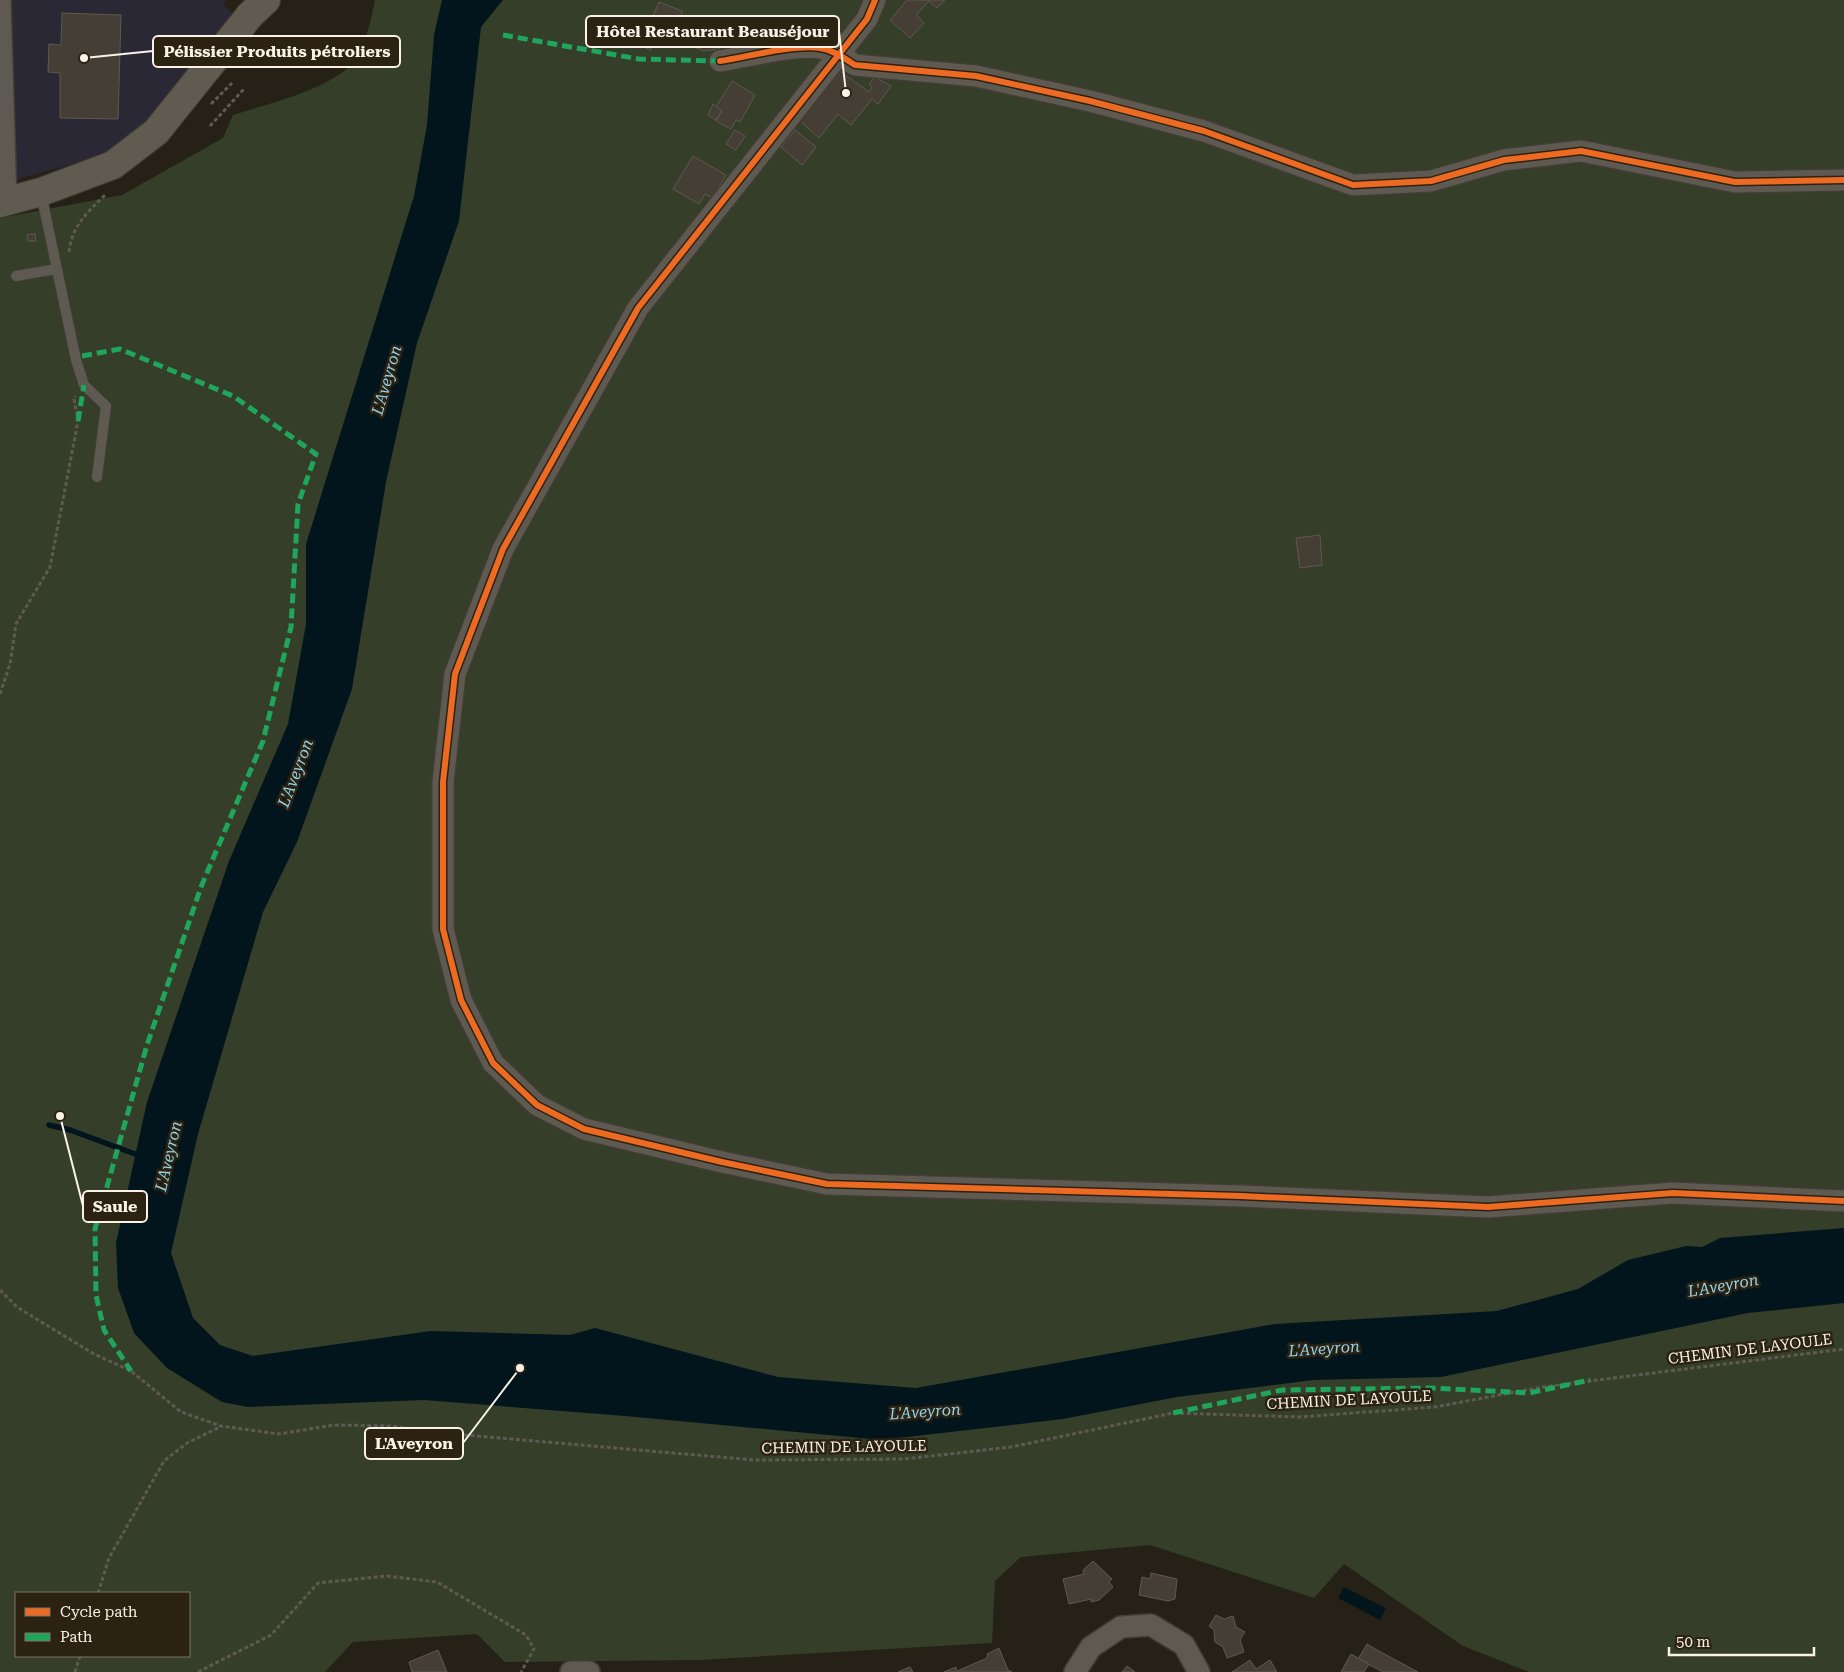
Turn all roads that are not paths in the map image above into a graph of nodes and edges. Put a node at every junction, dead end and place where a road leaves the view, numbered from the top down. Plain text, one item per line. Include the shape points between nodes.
1 (266, 0) edge
2 (875, 0) edge
3 (0, 14) edge
4 (838, 54) junction
5 (720, 61) dead end
6 (1844, 180) edge
7 (41, 192) junction
8 (3, 203) edge
9 (56, 269) junction
10 (16, 276) dead end
11 (97, 477) dead end
12 (1844, 1201) edge
13 (571, 1672) edge
14 (589, 1672) edge
15 (1075, 1672) edge
16 (1198, 1672) edge

1 - 7 street via 250,15 156,132 113,164
2 - 4 street via 867,19
3 - 8 street
4 - 5 street via 820,48 799,48
4 - 6 street via 855,65 976,76 1100,104 1204,131 1354,185 1431,181 1504,160 1581,151 1735,182
4 - 12 street via 638,308 503,549 455,674 443,782 443,929 461,1000 494,1063 537,1105 584,1128 827,1184 1488,1207 1673,1193
7 - 8 street
7 - 9 lane
9 - 10 lane
9 - 11 lane via 84,384 106,406
13 - 14 street
15 - 16 street via 1091,1647 1121,1627 1151,1625 1184,1645

